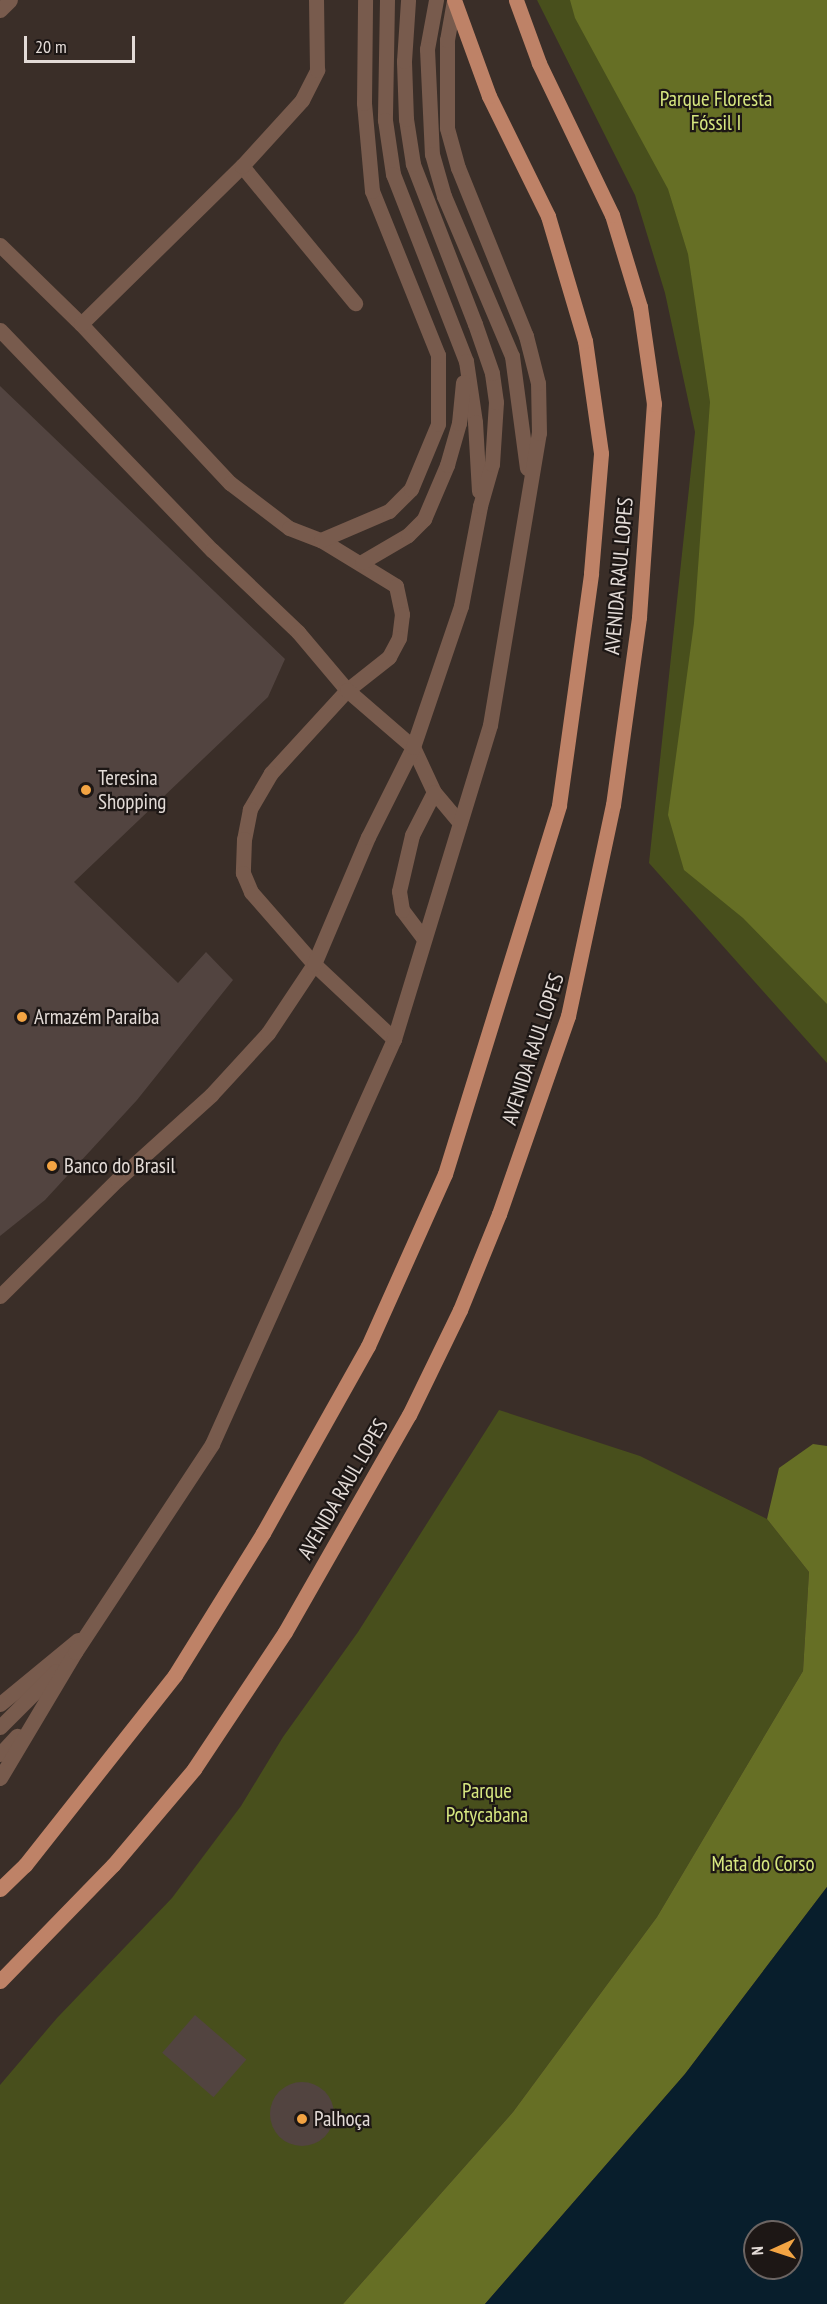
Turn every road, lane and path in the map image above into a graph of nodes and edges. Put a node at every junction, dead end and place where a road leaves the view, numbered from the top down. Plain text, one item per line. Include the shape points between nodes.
1 (10, 0) edge
2 (316, 0) edge
3 (365, 0) edge
4 (387, 0) edge
5 (408, 0) edge
6 (436, 0) edge
7 (454, 0) edge
8 (516, 0) edge
9 (0, 10) edge
10 (242, 166) junction
11 (0, 245) edge
12 (355, 303) dead end
13 (81, 324) junction
14 (0, 330) edge
15 (466, 361) junction
16 (528, 497) junction
17 (480, 506) junction
18 (321, 540) junction
19 (362, 562) junction
20 (347, 690) junction
21 (413, 747) junction
22 (434, 792) junction
23 (460, 823) junction
24 (424, 939) junction
25 (314, 964) junction
26 (394, 1039) junction
27 (0, 1296) edge
28 (91, 1628) junction
29 (75, 1652) junction
30 (0, 1704) edge
31 (35, 1717) junction
32 (0, 1727) edge
33 (0, 1754) edge
34 (0, 1778) edge
35 (0, 1889) edge
36 (0, 1981) edge

1 - 9 lane
2 - 10 lane via 317,70 311,86
3 - 18 lane via 364,103 372,191 438,355 438,424 411,489 389,512
4 - 15 lane via 385,120 393,174
5 - 17 lane via 405,84 413,164 475,324 494,392 496,430
6 - 16 lane via 427,49 432,154 444,196 512,356 524,430
7 - 16 lane via 447,40 447,128 458,168 526,336 538,383 538,433
7 - 35 main road, AVENIDA RAUL LOPES via 489,96 548,216 585,341 601,453 591,573 559,805 445,1174 368,1346 263,1533 175,1675 25,1865
8 - 36 main road, AVENIDA RAUL LOPES via 539,63 612,214 640,307 654,404 639,617 613,805 568,1016 500,1214 460,1310 409,1415 285,1632 194,1769 113,1864
10 - 12 lane
10 - 13 lane
11 - 13 lane
13 - 18 lane via 230,483 289,528
14 - 20 lane via 212,550 298,632
15 - 17 lane via 475,422
15 - 19 lane via 459,423 434,500 424,519 408,535
16 - 23 lane via 490,725
17 - 21 lane via 461,606
18 - 19 lane
19 - 20 lane via 396,586 402,614 399,638 389,657
20 - 21 lane
20 - 25 lane via 271,773 250,809 244,839 243,873 251,892
21 - 22 lane
21 - 25 lane via 368,837
22 - 23 lane
22 - 24 lane via 412,835 399,891 402,910
23 - 24 lane
24 - 26 lane
25 - 26 lane
25 - 27 lane via 268,1033 211,1095 117,1180
26 - 28 lane via 212,1444
28 - 29 lane
28 - 30 lane
29 - 31 lane
29 - 32 lane
31 - 33 lane
31 - 34 lane

